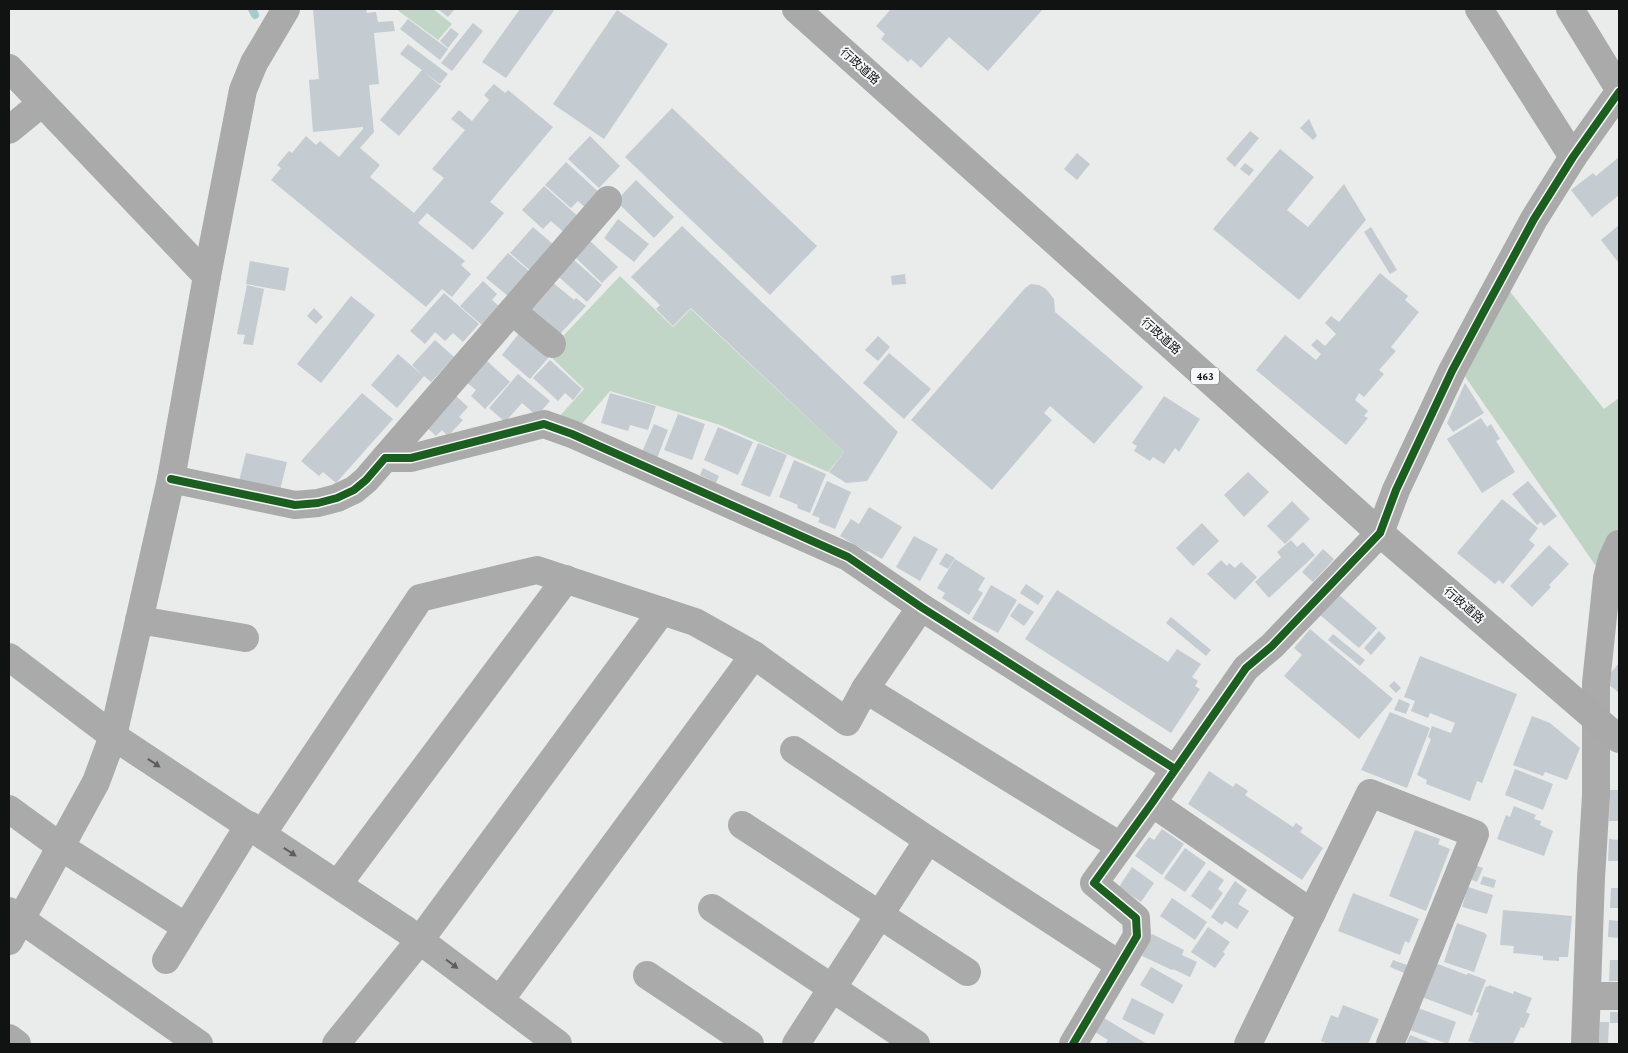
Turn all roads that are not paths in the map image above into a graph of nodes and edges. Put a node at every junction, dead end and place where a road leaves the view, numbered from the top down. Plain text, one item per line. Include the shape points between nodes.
1 (286, 9) edge
2 (796, 9) edge
3 (1479, 9) edge
4 (1570, 9) edge
5 (9, 68) edge
6 (1619, 90) edge
7 (42, 103) junction
8 (9, 130) edge
9 (1573, 157) junction
10 (608, 200) dead end
11 (207, 276) junction
12 (512, 310) junction
13 (552, 344) dead end
14 (384, 458) junction
15 (171, 479) junction
16 (1380, 533) junction
17 (1619, 544) edge
18 (566, 579) junction
19 (921, 607) junction
20 (662, 611) junction
21 (139, 620) junction
22 (244, 638) dead end
23 (754, 655) junction
24 (9, 657) edge
25 (865, 689) junction
26 (1596, 717) junction
27 (114, 736) junction
28 (1619, 739) edge
29 (794, 750) dead end
30 (1175, 769) junction
31 (1152, 803) junction
32 (9, 808) edge
33 (742, 825) dead end
34 (255, 829) junction
35 (928, 840) junction
36 (1120, 846) junction
37 (61, 847) junction
38 (338, 884) junction
39 (712, 908) dead end
40 (1312, 913) junction
41 (879, 915) junction
42 (13, 924) edge
43 (186, 927) junction
44 (420, 940) junction
45 (166, 960) dead end
46 (1120, 965) junction
47 (967, 972) dead end
48 (647, 975) dead end
49 (832, 988) junction
50 (1587, 996) junction
51 (1619, 996) edge
52 (500, 1000) junction
53 (9, 1038) edge
54 (1252, 1043) edge
55 (17, 1044) edge
56 (199, 1044) edge
57 (336, 1044) edge
58 (557, 1044) edge
59 (750, 1044) edge
60 (796, 1044) edge
61 (916, 1044) edge
62 (1073, 1044) edge
63 (1390, 1044) edge
64 (1585, 1044) edge

1 - 11 street via 242,90
2 - 16 highway, 行政道路 / 463
3 - 9 street
4 - 6 street
5 - 7 street
6 - 9 street
7 - 8 street
7 - 11 street
9 - 16 street via 1534,219 1452,371 1396,490
10 - 12 street
11 - 15 street
12 - 13 street
12 - 14 street
14 - 15 street via 354,490 318,503 295,505
14 - 19 street via 411,458 544,424 848,557
15 - 21 street
16 - 26 highway, 行政道路 / 463
16 - 30 street via 1272,646 1246,668
17 - 26 street via 1607,578 1596,684
18 - 20 street
18 - 34 street via 537,570 420,598
18 - 38 street
19 - 25 street
19 - 30 street
20 - 23 street via 695,622
20 - 44 street
21 - 22 street
21 - 27 street
23 - 25 street via 847,722
23 - 52 street
24 - 27 street
25 - 36 street
26 - 28 highway, 行政道路 / 463
26 - 50 street via 1596,796
27 -> 34 street
27 - 37 street via 96,782
29 - 35 street
30 - 31 street
31 - 36 street
31 - 40 street
32 - 37 street
33 - 41 street
34 -> 38 street
34 - 43 street
35 - 41 street
35 - 46 street
36 - 46 street via 1094,884 1136,918 1137,936
37 - 42 street
37 - 43 street
38 - 44 street
39 - 49 street
40 - 54 street
40 - 63 street via 1370,792 1475,834
41 - 47 street
41 - 49 street
42 - 56 street
43 - 45 street
44 -> 52 street
44 - 57 street
46 - 62 street
48 - 59 street
49 - 60 street
49 - 61 street
50 - 51 street
50 - 64 street
52 - 58 street
53 - 55 street

